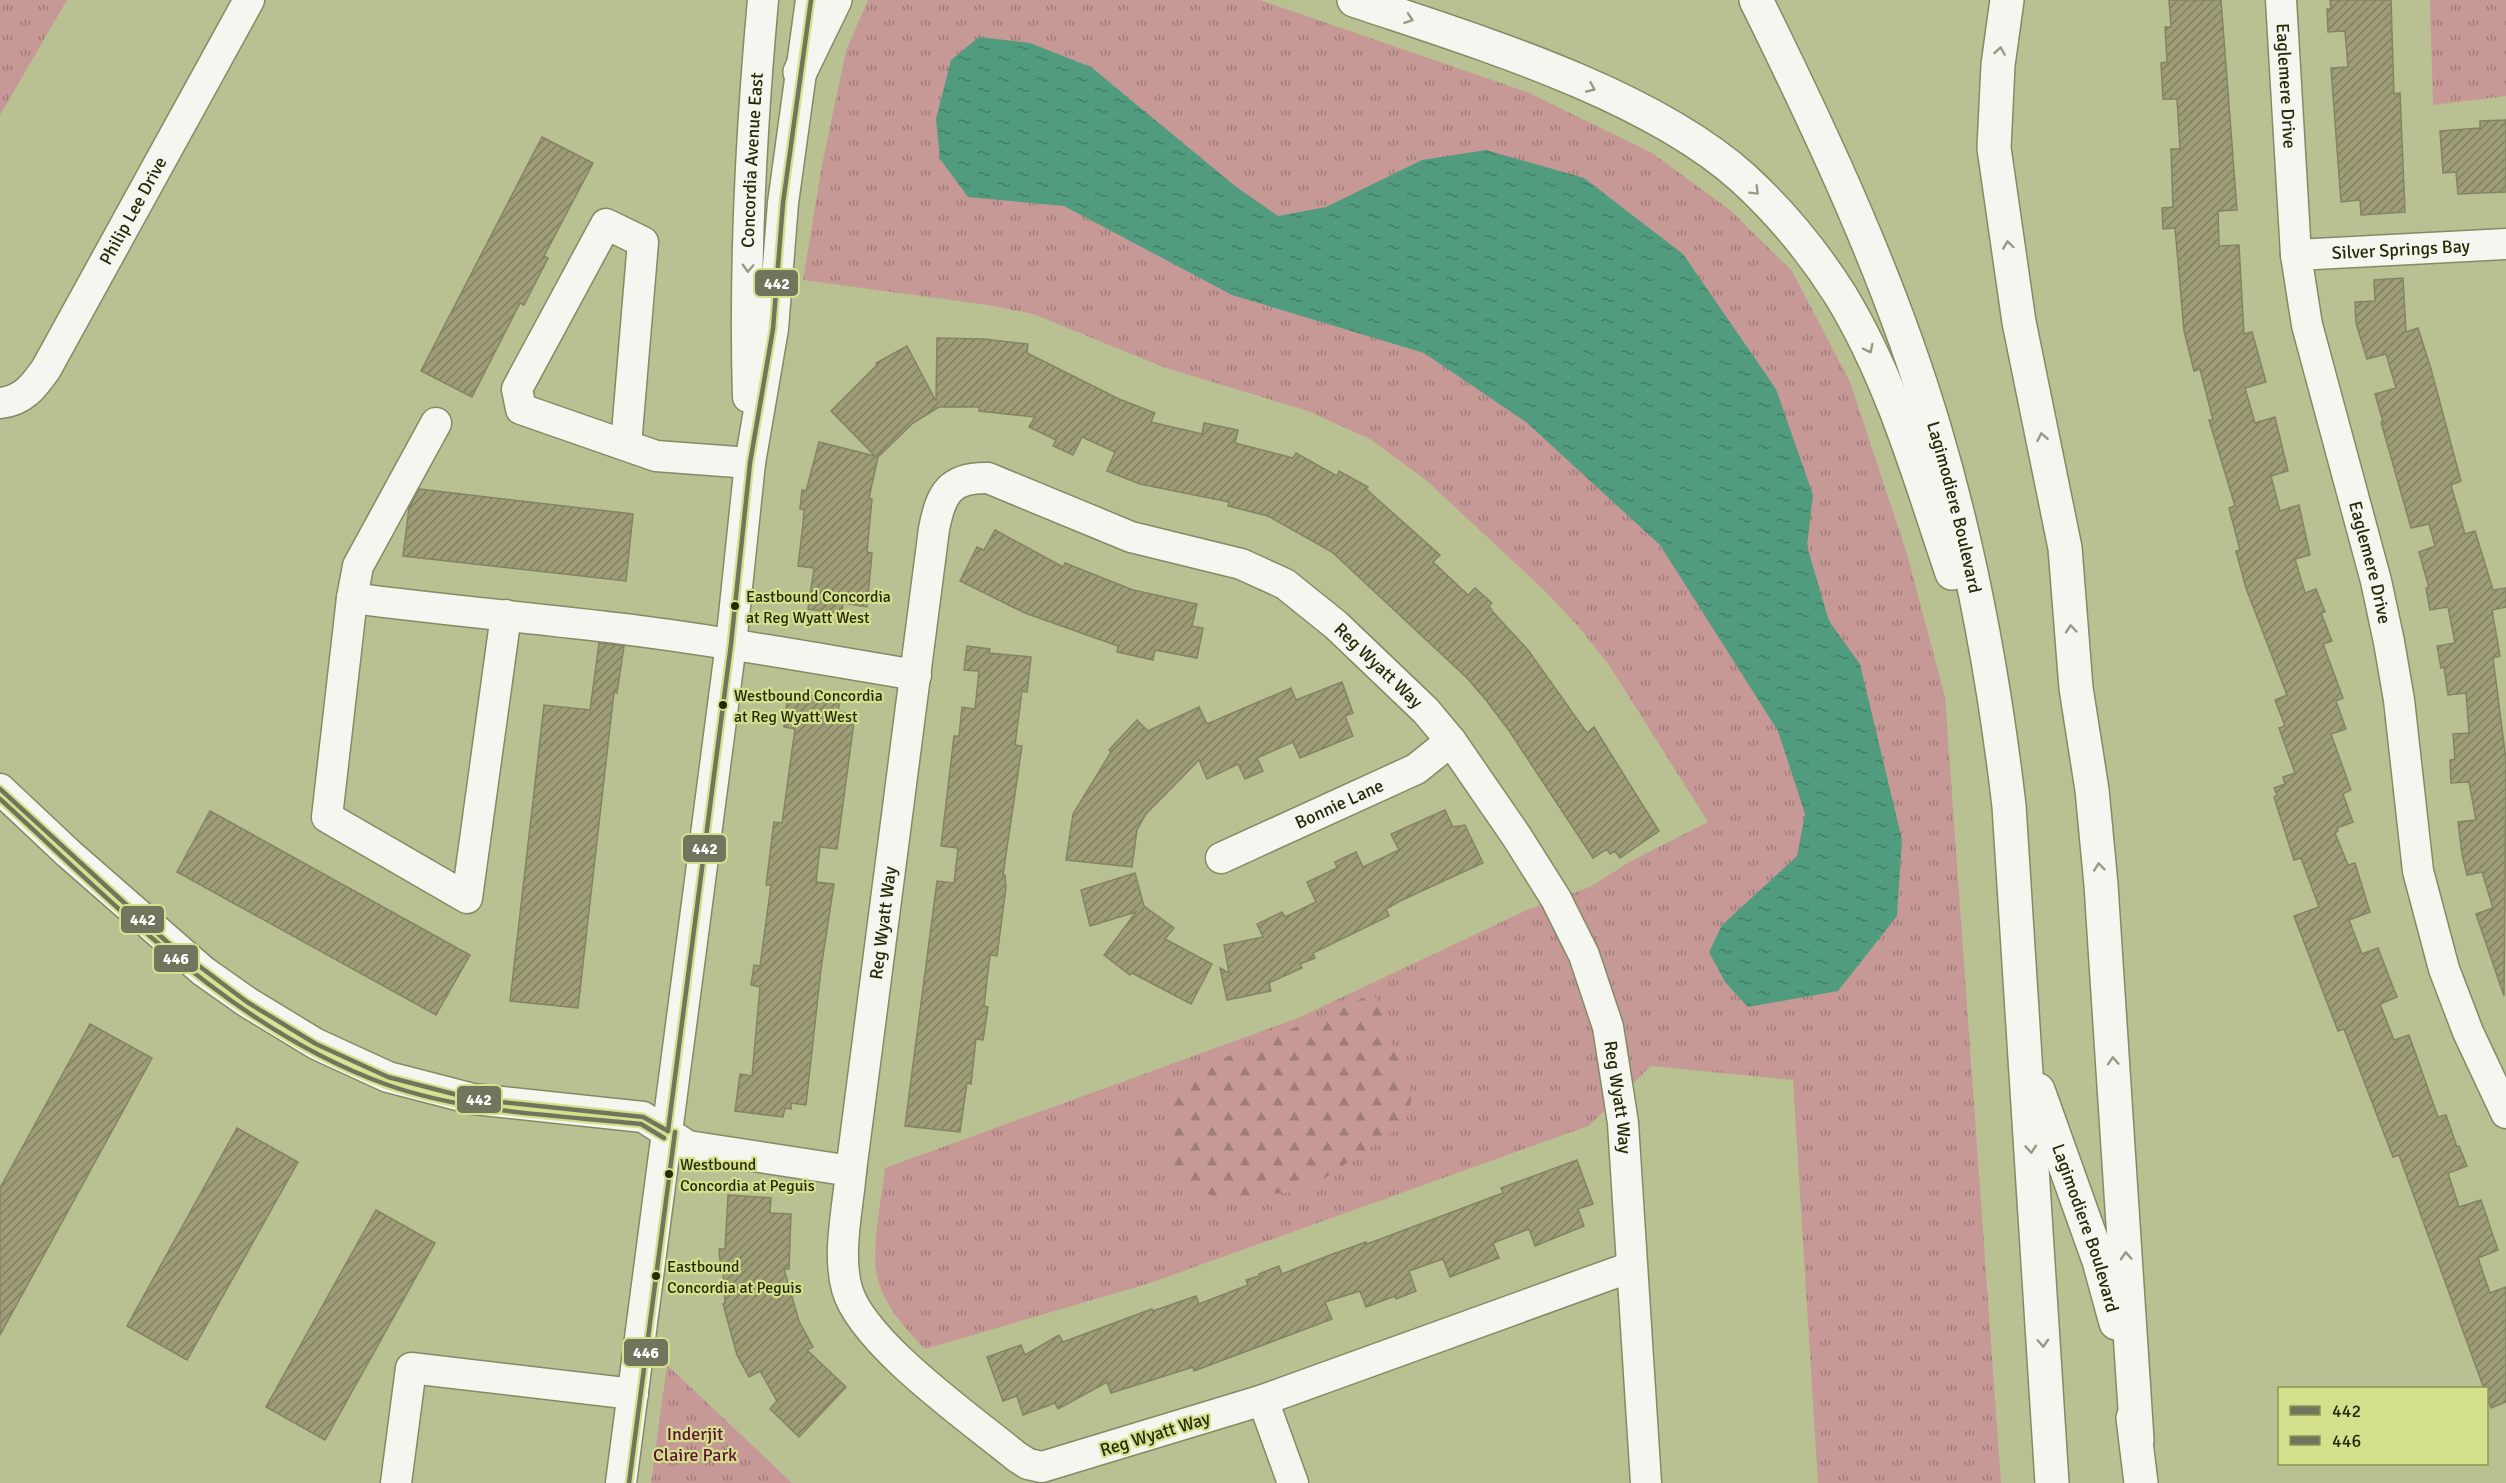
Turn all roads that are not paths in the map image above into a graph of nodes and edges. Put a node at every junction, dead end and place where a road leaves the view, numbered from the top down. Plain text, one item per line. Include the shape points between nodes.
1 (249, 0) edge
2 (763, 0) edge
3 (811, 0) edge
4 (836, 0) edge
5 (1354, 0) edge
6 (1756, 0) edge
7 (2007, 0) edge
8 (2281, 0) edge
9 (800, 72) junction
10 (2506, 244) edge
11 (2296, 255) junction
12 (0, 403) edge
13 (436, 423) dead end
14 (626, 446) junction
15 (750, 464) junction
16 (352, 598) junction
17 (506, 615) junction
18 (731, 644) junction
19 (916, 675) junction
20 (1998, 711) junction
21 (1451, 741) junction
22 (1, 791) edge
23 (1221, 858) dead end
24 (2024, 1048) junction
25 (2506, 1113) edge
26 (668, 1131) junction
27 (851, 1171) junction
28 (1631, 1267) junction
29 (633, 1394) junction
30 (1263, 1400) junction
31 (2137, 1440) junction
32 (396, 1483) edge
33 (621, 1483) edge
34 (1293, 1483) edge
35 (1646, 1483) edge
36 (2052, 1483) edge
37 (2141, 1483) edge

1 - 12 street, Philip Lee Drive via 46,369 20,397
2 -> 15 street, Concordia Avenue East via 746,317
3 - 9 street, Concordia Avenue East
4 - 9 main road
5 -> 20 main road via 1490,48 1637,109 1709,152 1774,210 1810,251 1841,296 1887,388 1903,425
6 - 20 main road, Lagimodiere Boulevard via 1863,230 1913,364 1967,550
31 -> 7 main road via 2092,790 2076,688 2065,548 2019,322 1994,148 1998,64
8 - 11 street, Eaglemere Drive
9 - 15 street, Concordia Avenue East via 779,239 773,329
10 - 11 street, Silver Springs Bay
11 - 25 street, Eaglemere Drive via 2307,325 2389,642 2418,871 2444,969
13 - 16 street via 358,566
14 - 14 street via 521,409 517,389 606,224 643,242
14 - 15 street via 656,456
15 - 18 street, Concordia Avenue East
16 - 17 street
16 - 17 street via 327,817 467,897
17 - 18 street
18 - 19 street
18 - 26 street, Concordia Avenue East
19 - 21 street, Reg Wyatt Way via 937,512 948,489 966,477 988,478 1131,537 1241,564 1285,584 1384,670
19 - 27 street, Reg Wyatt Way
20 - 24 main road, Lagimodiere Boulevard
21 - 23 street, Bonnie Lane via 1416,769
21 - 28 street, Reg Wyatt Way via 1556,899 1584,955 1608,1027 1623,1123
22 - 26 street via 176,949 247,1002 316,1044 388,1077 473,1098 643,1117
24 - 31 main road, Lagimodiere Boulevard via 2107,1288
24 -> 36 main road, Lagimodiere Boulevard
26 - 27 street via 688,1146
26 - 29 street, Concordia Avenue East
27 - 30 street, Reg Wyatt Way via 844,1248 847,1289 864,1324 902,1362 1028,1464 1055,1465
28 - 30 street, Reg Wyatt Way
28 - 35 street, Reg Wyatt Way
29 - 32 street via 411,1368
29 - 33 street, Concordia Avenue East
30 - 34 street
31 - 37 main road, Lagimodiere Boulevard

